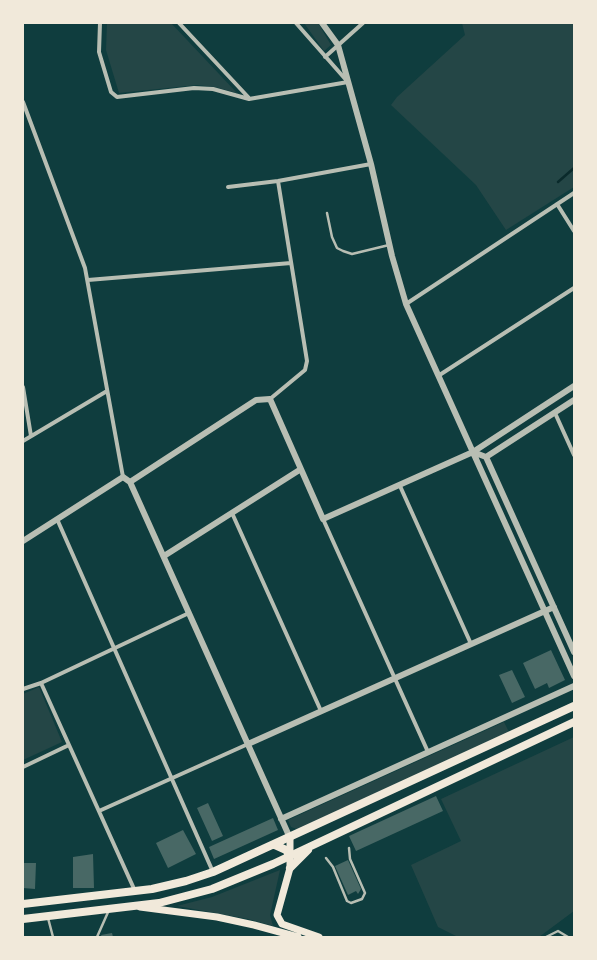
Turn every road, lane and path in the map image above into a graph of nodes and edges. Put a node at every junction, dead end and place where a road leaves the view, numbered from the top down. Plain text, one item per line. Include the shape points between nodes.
1 (100, 23) edge
2 (179, 23) edge
3 (296, 23) edge
4 (322, 23) edge
5 (362, 23) edge
6 (338, 45) junction
7 (325, 57) junction
8 (348, 82) junction
9 (249, 99) junction
10 (23, 102) edge
11 (371, 164) junction
12 (278, 181) junction
13 (228, 187) dead end
14 (574, 193) edge
15 (557, 204) junction
16 (327, 213) dead end
17 (574, 231) edge
18 (389, 245) junction
19 (291, 263) junction
20 (88, 280) junction
21 (574, 288) edge
22 (406, 304) junction
23 (438, 376) junction
24 (574, 386) edge
25 (23, 387) edge
26 (107, 391) junction
27 (270, 399) junction
28 (574, 400) edge
29 (555, 413) junction
30 (31, 436) junction
31 (23, 441) edge
32 (473, 452) junction
33 (574, 455) edge
34 (486, 457) junction
35 (302, 470) junction
36 (122, 477) junction
37 (130, 482) junction
38 (400, 486) junction
39 (232, 513) junction
40 (57, 519) junction
41 (323, 519) junction
42 (23, 541) edge
43 (164, 556) junction
44 (554, 607) junction
45 (544, 611) junction
46 (189, 613) junction
47 (470, 644) junction
48 (115, 649) junction
49 (574, 652) edge
50 (574, 676) edge
51 (396, 678) junction
52 (42, 683) junction
53 (574, 686) edge
54 (23, 689) edge
55 (574, 706) edge
56 (321, 711) junction
57 (574, 722) edge
58 (248, 744) junction
59 (69, 745) junction
60 (428, 752) junction
61 (23, 768) edge
62 (172, 777) junction
63 (99, 811) junction
64 (281, 819) junction
65 (290, 838) junction
66 (275, 845) junction
67 (313, 845) junction
68 (349, 848) dead end
69 (290, 856) junction
70 (326, 858) dead end
71 (290, 868) junction
72 (213, 872) junction
73 (135, 892) junction
74 (23, 904) edge
75 (136, 906) junction
76 (109, 910) junction
77 (47, 917) junction
78 (23, 919) edge
79 (53, 937) edge
80 (97, 937) edge
81 (298, 937) edge
82 (320, 937) edge
83 (546, 937) edge
84 (568, 937) edge

1 - 9 street via 99,52 111,92 120,97 194,88 213,89
2 - 9 street
3 - 7 street
4 - 6 street
5 - 6 street
6 - 7 street
6 - 8 street
7 - 8 street
8 - 9 street
8 - 11 street
10 - 20 street
11 - 12 street
11 - 18 street
12 - 13 street
12 - 19 street
14 - 15 street
15 - 17 street
15 - 22 street
16 - 18 lane via 337,248 352,254
18 - 22 street
19 - 20 street
19 - 27 street via 307,361 305,370
20 - 26 street
21 - 23 street
22 - 23 street
23 - 32 street
24 - 32 street
25 - 30 street
26 - 30 street
26 - 36 street
27 - 35 street
27 - 37 street via 256,400
28 - 29 street
29 - 33 street
29 - 34 street
30 - 31 street
32 - 34 street
32 - 38 street
32 - 45 street
34 - 44 street
35 - 39 street
35 - 41 street
36 - 37 street
36 - 40 street
37 - 43 street
38 - 41 street
38 - 47 street
39 - 43 street
39 - 56 street
40 - 42 street
40 - 48 street
41 - 51 street
43 - 46 street
44 - 45 street
44 - 49 street
45 - 47 street
45 - 50 street
46 - 48 street
46 - 58 street
47 - 51 street
48 - 52 street
48 - 62 street
51 - 56 street
51 - 60 street
52 - 54 street
52 - 59 street
53 - 60 street
55 - 65 main road
56 - 58 street
57 - 67 main road
58 - 62 street
58 - 64 street
59 - 61 street
59 - 63 street
60 - 64 street
62 - 63 street
62 - 72 street
63 - 73 street
64 - 65 street
65 - 66 main road
65 - 69 main road
66 - 69 main road via 286,850
66 - 72 main road
67 - 69 main road
67 - 71 main road
68 - 70 lane via 350,859 365,894 362,899 351,903 348,901 333,867
69 - 71 main road
69 - 75 main road via 212,889 187,897
71 - 82 main road via 278,904 277,917 282,924
72 - 73 main road via 186,881
73 - 74 main road
75 - 76 main road
75 - 81 main road via 217,917
76 - 77 main road
76 - 80 lane
77 - 78 main road
77 - 79 lane
83 - 84 lane via 558,931

